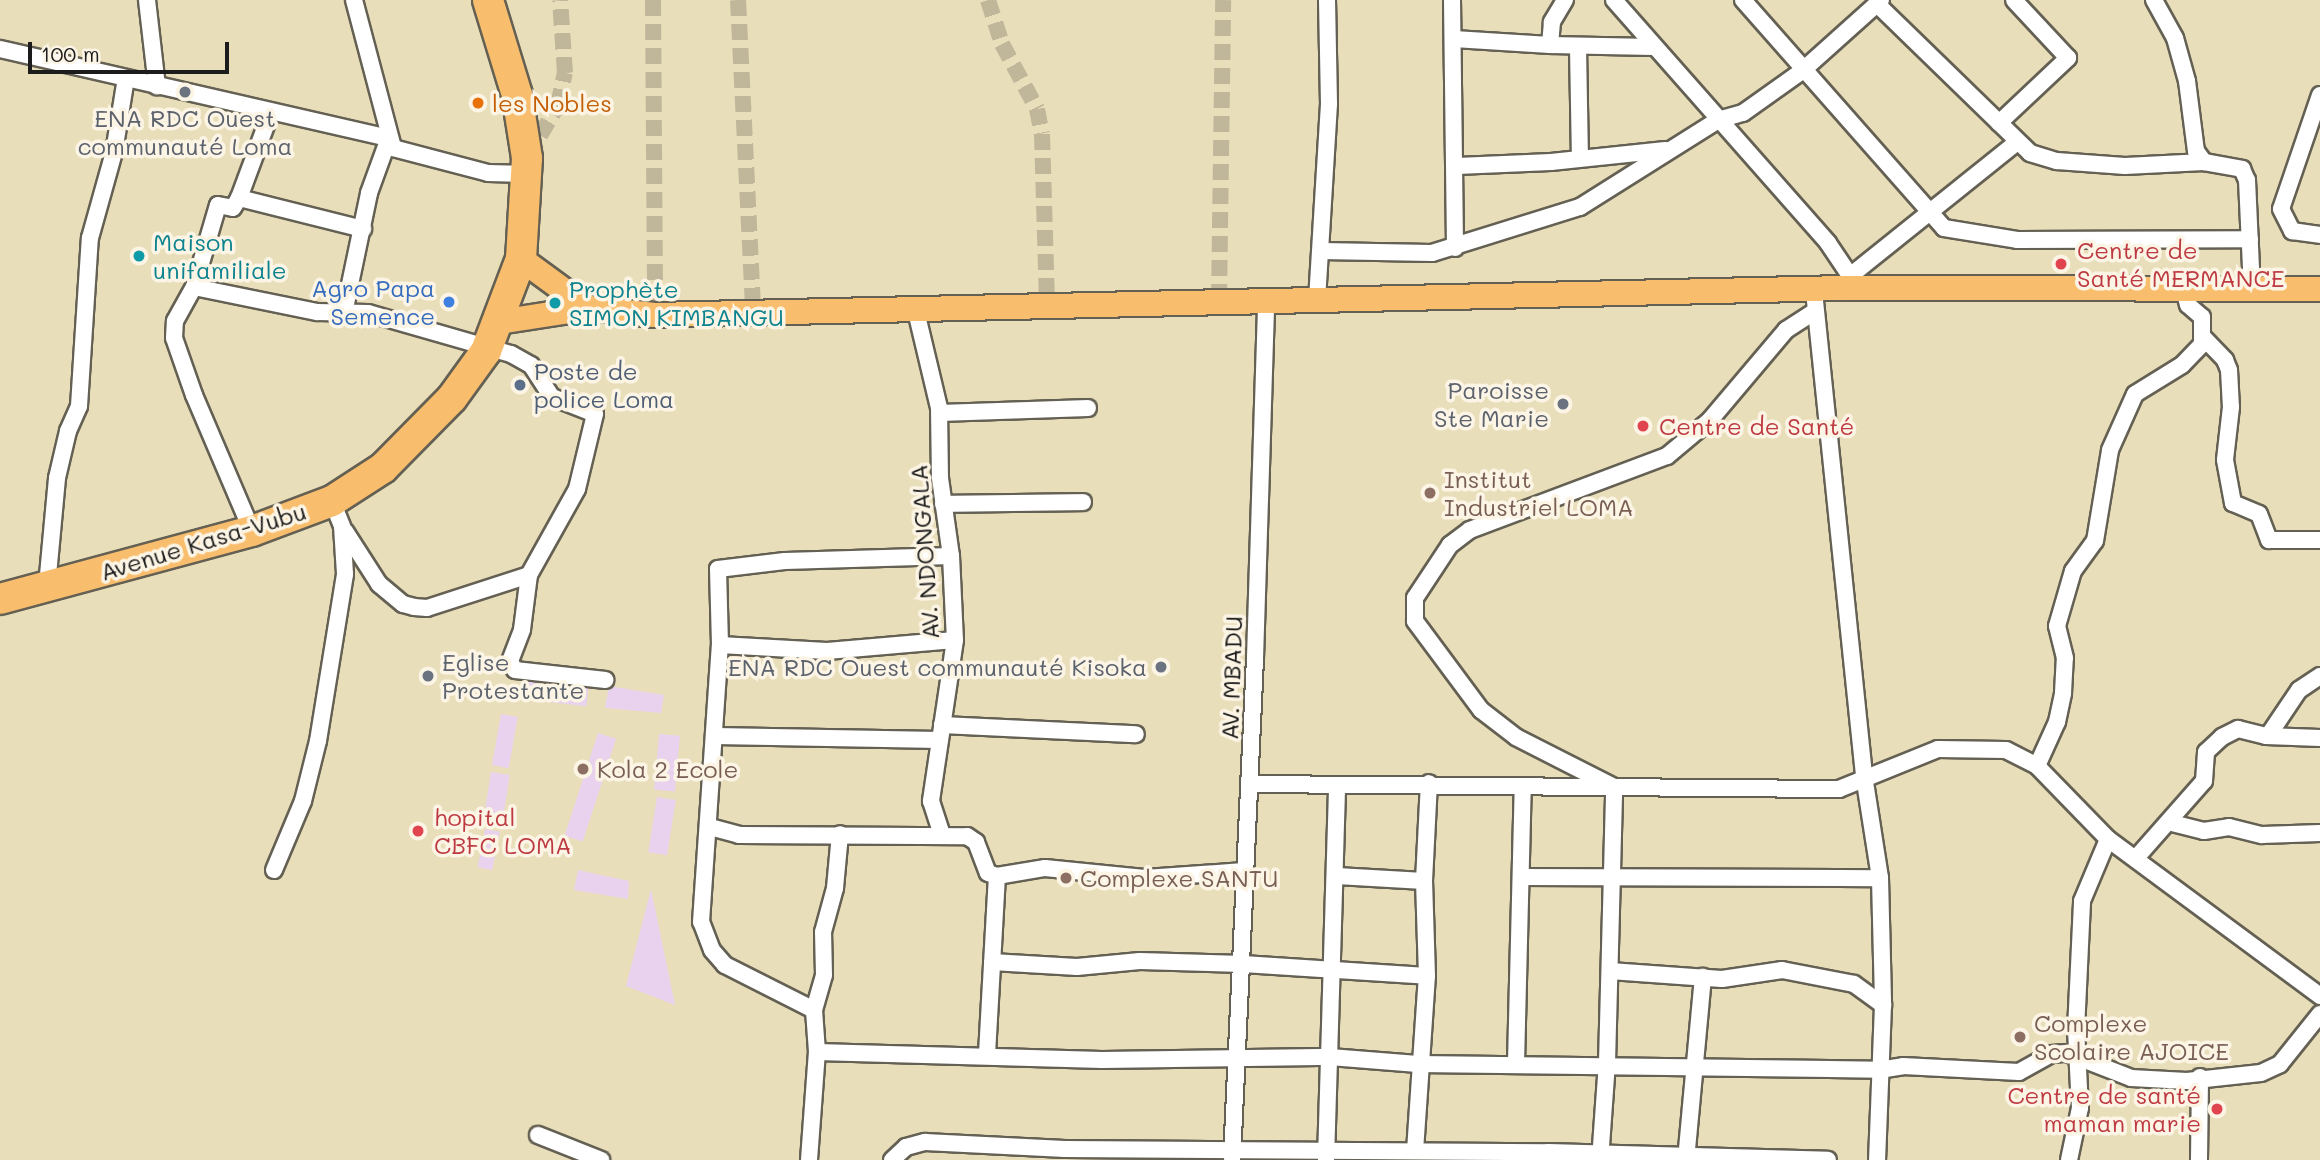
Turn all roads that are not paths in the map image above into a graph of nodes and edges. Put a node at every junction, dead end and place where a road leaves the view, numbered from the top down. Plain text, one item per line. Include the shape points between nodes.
1 (147, 0) edge
2 (354, 0) edge
3 (488, 0) edge
4 (1327, 0) edge
5 (1452, 0) edge
6 (1565, 0) edge
7 (1614, 0) edge
8 (1743, 0) edge
9 (2014, 0) edge
10 (2154, 0) edge
11 (1879, 3) edge
12 (1454, 39) junction
13 (1550, 45) junction
14 (1578, 47) junction
15 (1654, 47) junction
16 (0, 49) edge
17 (1802, 71) junction
18 (126, 79) junction
19 (157, 86) junction
20 (2319, 98) edge
21 (271, 112) junction
22 (1717, 120) junction
23 (1999, 123) junction
24 (389, 138) junction
25 (2016, 143) junction
26 (1671, 149) junction
27 (1580, 158) junction
28 (2204, 162) junction
29 (1457, 166) junction
30 (528, 174) junction
31 (239, 198) junction
32 (1930, 215) junction
33 (363, 229) junction
34 (2320, 235) edge
35 (2250, 239) junction
36 (1455, 248) junction
37 (1321, 251) junction
38 (521, 259) junction
39 (1847, 282) junction
40 (194, 287) junction
41 (2184, 289) junction
42 (2252, 289) junction
43 (2320, 289) edge
44 (1266, 298) junction
45 (1317, 300) junction
46 (1814, 300) junction
47 (915, 307) junction
48 (588, 308) junction
49 (344, 313) junction
50 (499, 322) junction
51 (2203, 337) junction
52 (486, 351) junction
53 (1088, 408) dead end
54 (940, 413) junction
55 (1083, 502) dead end
56 (943, 503) junction
57 (337, 513) junction
58 (252, 531) junction
59 (2320, 540) edge
60 (951, 556) junction
61 (529, 575) junction
62 (47, 586) junction
63 (0, 599) edge
64 (955, 640) junction
65 (720, 645) junction
66 (2320, 677) edge
67 (605, 680) dead end
68 (941, 732) junction
69 (2270, 733) junction
70 (1136, 734) dead end
71 (715, 736) junction
72 (2320, 737) edge
73 (2037, 766) junction
74 (1865, 782) junction
75 (1429, 783) junction
76 (1250, 784) junction
77 (1337, 785) junction
78 (1523, 786) junction
79 (1614, 787) junction
80 (2168, 822) junction
81 (710, 827) junction
82 (840, 834) junction
83 (2320, 834) edge
84 (942, 835) junction
85 (2108, 839) junction
86 (2136, 859) junction
87 (274, 870) dead end
88 (1244, 871) junction
89 (997, 876) junction
90 (1337, 876) junction
91 (1521, 877) junction
92 (1880, 878) junction
93 (1612, 880) junction
94 (1424, 881) junction
95 (992, 962) junction
96 (1243, 964) junction
97 (1332, 969) junction
98 (1610, 971) junction
99 (1427, 976) junction
100 (1703, 977) junction
101 (2320, 996) edge
102 (1883, 1005) junction
103 (814, 1010) junction
104 (2320, 1014) edge
105 (817, 1052) junction
106 (987, 1054) junction
107 (2078, 1055) junction
108 (1330, 1056) junction
109 (1236, 1059) junction
110 (1418, 1063) junction
111 (1516, 1063) junction
112 (1607, 1063) junction
113 (1695, 1065) junction
114 (1880, 1070) junction
115 (2200, 1077) junction
116 (538, 1135) dead end
117 (1415, 1151) junction
118 (1064, 1155) edge
119 (1232, 1155) edge
120 (1326, 1156) edge
121 (1600, 1157) edge
122 (1686, 1158) edge
123 (601, 1160) edge
124 (809, 1160) edge
125 (892, 1160) edge
126 (1828, 1160) edge
127 (1877, 1160) edge
128 (2070, 1160) edge
129 (2199, 1160) edge

1 - 19 street
2 - 24 street
3 - 30 highway, Avenue Kasa-Vubu via 516,95
4 - 37 street via 1329,104
5 - 12 street
6 - 13 street via 1552,22
7 - 15 street
8 - 17 street
9 - 23 street via 2068,58
10 - 28 street via 2175,38 2187,81 2196,151
11 - 17 street
11 - 23 street
12 - 13 street
12 - 29 street via 1451,100
13 - 14 street
14 - 15 street
14 - 27 street
15 - 22 street
16 - 18 street
17 - 22 street via 1743,113
17 - 32 street
18 - 19 street
18 - 62 street via 114,152 90,238 79,406 57,478
19 - 21 street
20 - 34 street via 2281,209 2292,231
21 - 24 street
21 - 31 street
22 - 26 street
22 - 39 street via 1821,236
23 - 25 street
24 - 30 street via 393,148 475,170
24 - 33 street
25 - 28 street via 2057,161 2125,166
25 - 32 street
26 - 27 street
26 - 36 street via 1580,206
27 - 29 street
28 - 35 street via 2244,172
29 - 36 street
30 - 38 highway, Avenue Kasa-Vubu
31 - 33 street
31 - 40 street via 233,208 218,205
32 - 35 street via 1944,228 2017,240
32 - 39 street via 1915,220
33 - 49 street
35 - 42 street
36 - 37 street via 1432,253
37 - 45 street
38 - 48 main road
38 - 50 highway, Avenue Kasa-Vubu
39 - 41 main road
39 - 46 main road
40 - 49 street
40 - 58 street via 180,308 174,338
41 - 42 main road
41 - 51 street via 2188,305 2202,317
42 - 43 main road
44 - 45 main road
44 - 47 main road
44 - 76 street, AV. MBADU
45 - 46 main road
46 - 74 street
46 - 79 street via 1713,417 1667,456 1470,530 1450,545 1415,598 1415,621 1481,710 1516,737
47 - 48 main road via 655,315
47 - 54 street, AV. NDONGALA
48 - 50 main road
49 - 52 street via 368,313
50 - 52 highway, Avenue Kasa-Vubu
51 - 59 street via 2229,370 2231,407 2225,460 2233,503 2259,514 2269,540
51 - 73 street via 2182,365 2135,394 2110,450 2095,541 2073,571 2057,626 2065,658 2063,693 2057,722
52 - 57 highway, Avenue Kasa-Vubu via 452,398
52 - 61 street via 523,359 552,397 597,417 577,489
53 - 54 street
54 - 56 street, AV. NDONGALA
55 - 56 street
56 - 60 street, AV. NDONGALA
57 - 58 highway, Avenue Kasa-Vubu
57 - 61 street via 369,573 403,604 427,608
57 - 87 street via 345,574 318,741 303,801
58 - 62 highway, Avenue Kasa-Vubu
60 - 64 street, AV. NDONGALA
60 - 65 street via 785,561 718,569
61 - 67 street via 511,667
62 - 63 highway, Avenue Kasa-Vubu
64 - 65 street via 827,651
64 - 68 street, AV. NDONGALA
65 - 71 street
66 - 69 street via 2299,690
68 - 70 street
68 - 71 street
68 - 84 street, AV. NDONGALA via 931,810
69 - 72 street
69 - 80 street via 2238,729 2208,748 2206,778
71 - 81 street
73 - 74 street via 2006,750 1938,749 1890,765
73 - 85 street
74 - 79 street via 1839,789
74 - 92 street
75 - 77 street
75 - 78 street
75 - 94 street
76 - 77 street
76 - 88 street, AV. MBADU
77 - 90 street
78 - 79 street
78 - 91 street
79 - 93 street
80 - 83 street via 2204,831 2229,827 2262,835
80 - 86 street
81 - 82 street via 738,835
81 - 103 street via 701,922 712,950 737,973
82 - 84 street
82 - 103 street via 835,888 823,932 824,975
84 - 89 street via 974,838 988,873
85 - 86 street
85 - 107 street via 2082,901
86 - 101 street
88 - 89 street via 1145,878 1045,868
88 - 96 street, AV. MBADU
89 - 95 street
90 - 94 street
90 - 97 street
91 - 93 street
91 - 111 street
92 - 93 street
92 - 102 street
93 - 98 street
94 - 99 street
95 - 96 street via 1077,967 1140,961
95 - 106 street
96 - 97 street
96 - 109 street, AV. MBADU
97 - 99 street
97 - 108 street
98 - 100 street
98 - 112 street
99 - 110 street
100 - 102 street via 1782,970 1854,984
100 - 113 street
102 - 114 street
103 - 105 street
104 - 115 street via 2280,1064 2261,1073
105 - 106 street
105 - 124 street
106 - 109 street via 1102,1060
107 - 114 street via 2051,1054 2019,1072 1903,1066
107 - 115 street via 2131,1078 2186,1081
107 - 128 street via 2080,1108
108 - 109 street
108 - 110 street
108 - 120 street
109 - 119 street, AV. MBADU
110 - 111 street
110 - 117 street
111 - 112 street
112 - 113 street
112 - 121 street
113 - 114 street
113 - 122 street
114 - 127 street
115 - 129 street
116 - 123 street
117 - 120 street
117 - 121 street
118 - 119 street
118 - 125 street via 925,1142 906,1147
119 - 120 street
121 - 122 street
122 - 126 street

